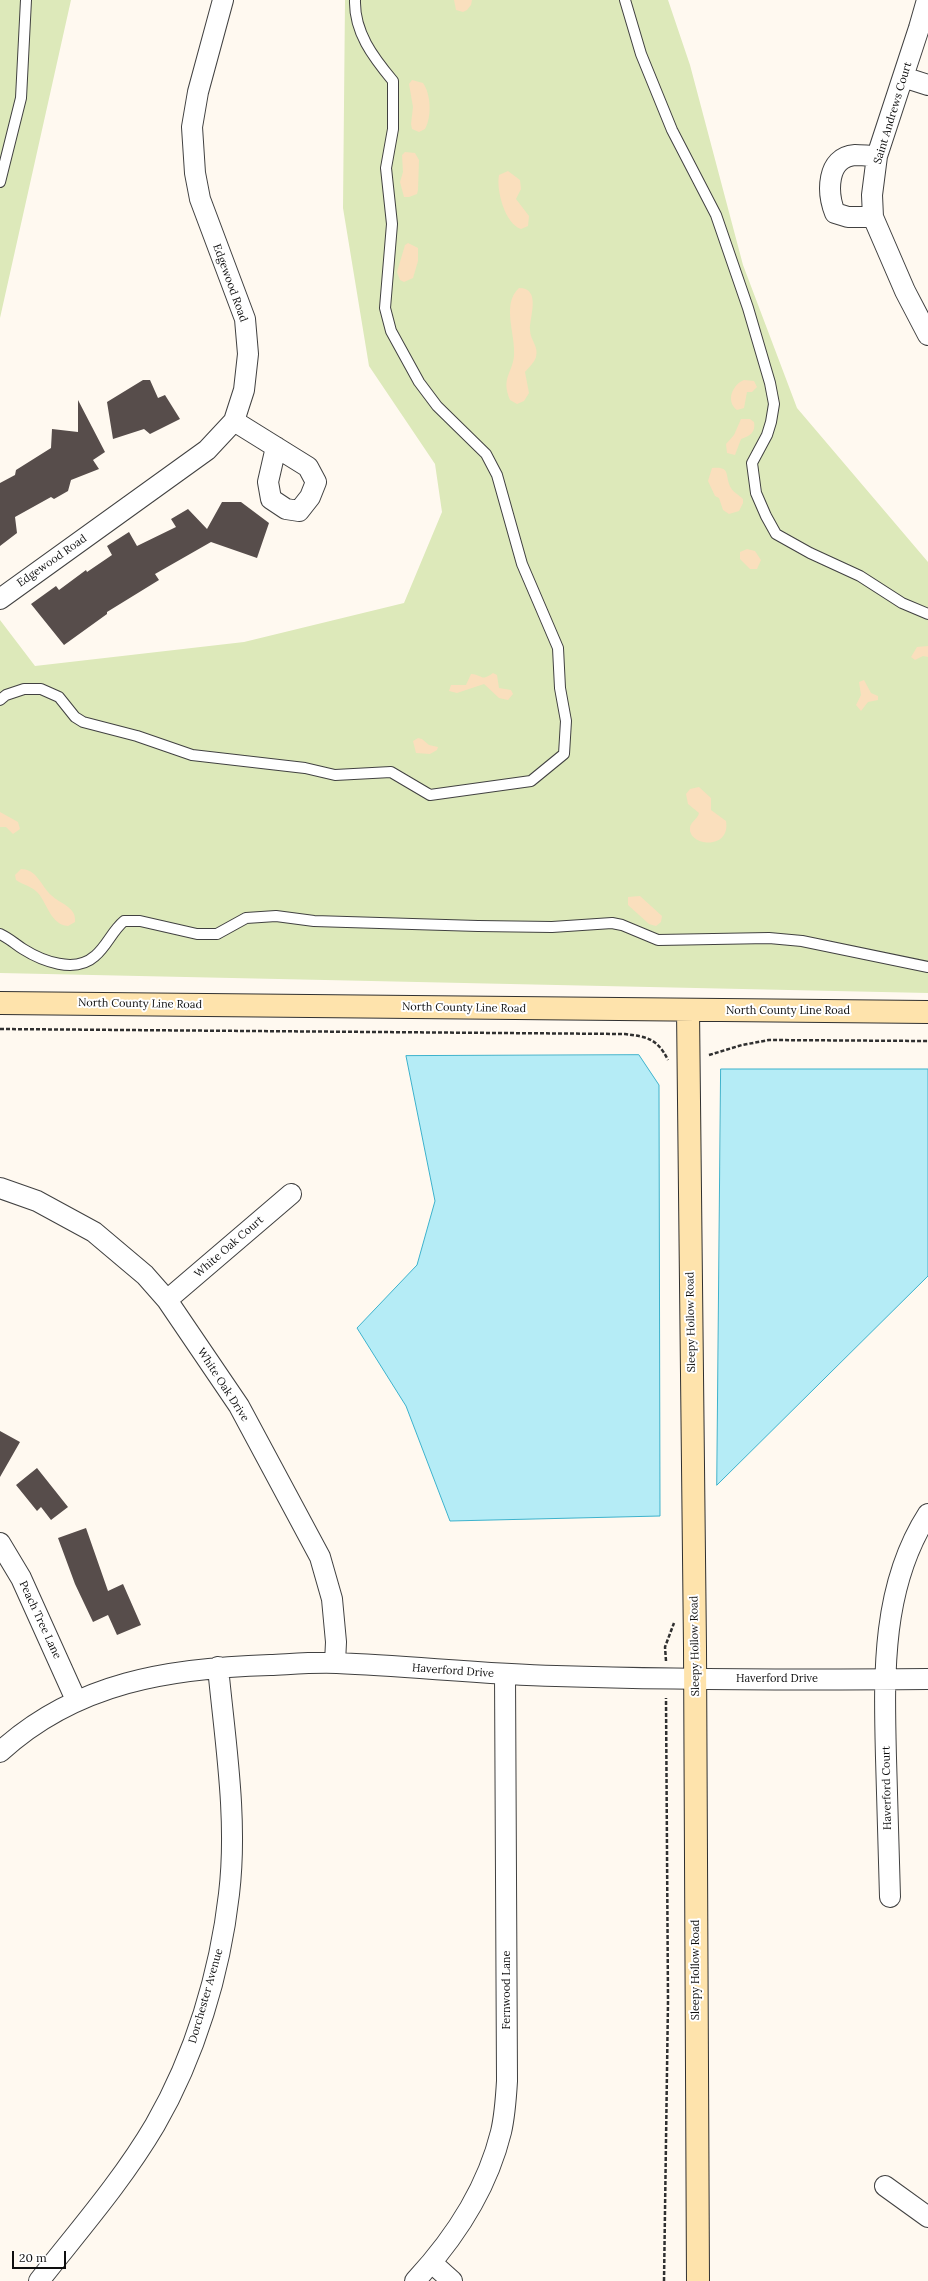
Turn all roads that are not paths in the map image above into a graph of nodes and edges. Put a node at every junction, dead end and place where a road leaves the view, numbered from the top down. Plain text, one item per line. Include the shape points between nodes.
1 (26, 0) edge
2 (223, 0) edge
3 (355, 0) edge
4 (625, 0) edge
5 (927, 0) edge
6 (924, 30) edge
7 (903, 77) junction
8 (928, 85) edge
9 (877, 156) junction
10 (0, 182) edge
11 (873, 217) junction
12 (928, 336) edge
13 (234, 421) junction
14 (276, 447) dead end
15 (0, 599) edge
16 (928, 614) edge
17 (0, 700) edge
18 (0, 934) edge
19 (928, 967) edge
20 (0, 1003) edge
21 (688, 1010) junction
22 (928, 1012) edge
23 (0, 1188) edge
24 (291, 1194) dead end
25 (167, 1300) junction
26 (928, 1514) edge
27 (0, 1542) edge
28 (335, 1663) junction
29 (218, 1667) junction
30 (505, 1674) junction
31 (695, 1679) junction
32 (884, 1679) junction
33 (928, 1679) edge
34 (76, 1700) junction
35 (0, 1752) edge
36 (890, 1897) dead end
37 (885, 2186) dead end
38 (928, 2217) edge
39 (432, 2263) junction
40 (40, 2281) edge
41 (415, 2281) edge
42 (452, 2281) edge
43 (698, 2281) edge

1 - 10 lane via 22,98
2 - 13 street, Edgewood Road via 200,85 192,127 195,173 200,199 245,319 248,354 244,390
3 - 17 lane via 362,39 393,81 393,129 386,168 392,224 385,308 391,332 428,394 486,454 497,475 522,564 558,648 560,688 566,721 564,754 530,780 430,795 391,772 335,775 305,768 192,755 137,736 83,722 75,717 59,697 41,689 24,689 6,695
4 - 16 lane via 641,54 672,130 716,215 748,308 770,383 774,404 771,422 767,436 752,464 756,493 766,516 776,534 810,554 860,576 902,603
5 - 6 street, Saint Andrews Court
6 - 7 street, Saint Andrews Court
7 - 8 street
7 - 9 street, Saint Andrews Court
9 - 11 street, Saint Andrews Court via 872,195
9 - 11 street via 854,155 840,160 831,171 830,200 835,213 848,217
11 - 12 street, Saint Andrews Court
13 - 14 street
13 - 15 street, Edgewood Road via 207,450
18 - 19 lane via 22,949 60,965 77,964 94,958 124,921 197,934 217,934 246,918 276,916 314,921 485,926 552,927 612,923 658,940 802,940
20 - 21 street, North County Line Road
21 - 22 street, North County Line Road
21 - 31 street, Sleepy Hollow Road
23 - 25 street, White Oak Drive via 37,1201 94,1232 145,1275
24 - 25 street, White Oak Court
25 - 28 street, White Oak Drive via 239,1406 320,1557 332,1599
26 - 32 street, Haverford Court via 912,1541 892,1605
27 - 34 street, Peach Tree Lane via 21,1578
28 - 29 street, Haverford Drive
28 - 30 street, Haverford Drive
29 - 34 street, Haverford Drive via 139,1679
29 - 40 street, Dorchester Avenue via 229,1780 231,1844 229,1893 215,1973 194,2040 176,2086 154,2125 124,2172
30 - 31 street, Haverford Drive
30 - 39 street, Fernwood Lane via 508,2080 505,2106 501,2132 480,2191 464,2220
31 - 32 street, Haverford Drive
31 - 43 street, Sleepy Hollow Road
32 - 33 street, Haverford Drive
32 - 36 street, Haverford Court
34 - 35 street, Haverford Drive via 16,1737
37 - 38 street
39 - 41 street, Fernwood Lane
39 - 42 street

